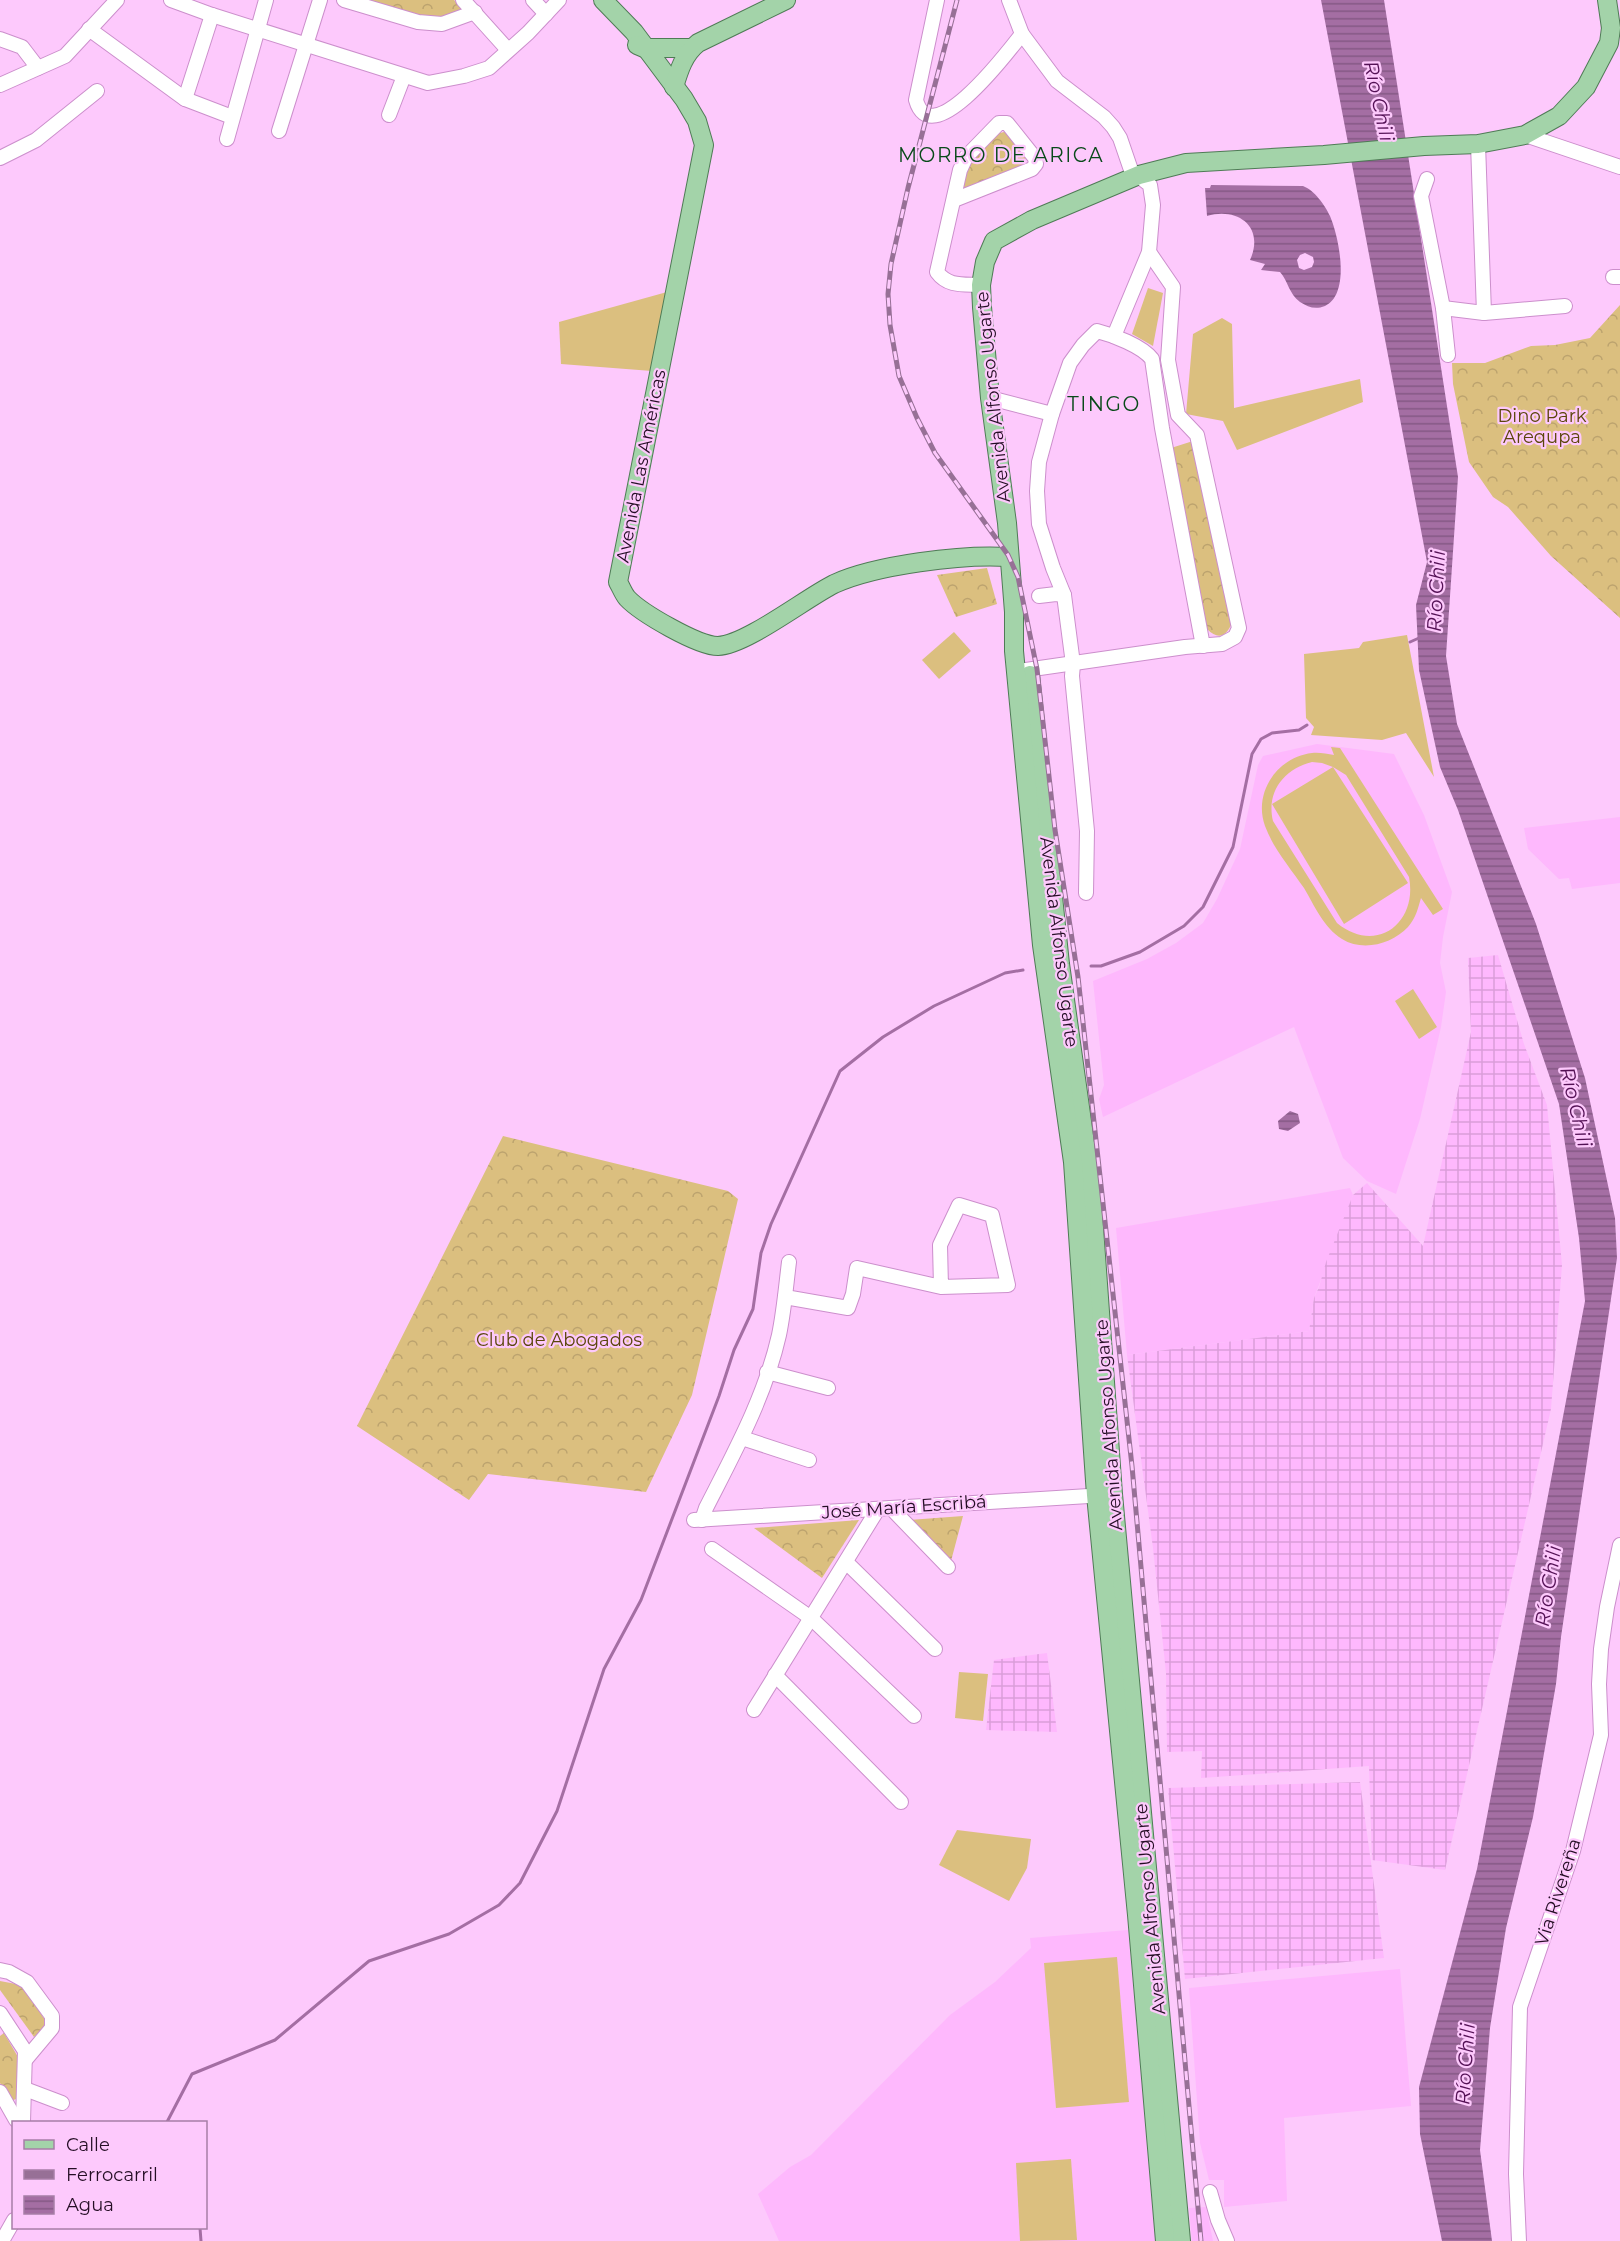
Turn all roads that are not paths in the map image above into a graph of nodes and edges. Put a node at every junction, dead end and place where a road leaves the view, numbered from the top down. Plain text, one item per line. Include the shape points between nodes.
1 (117, 0) edge
2 (171, 0) edge
3 (266, 0) edge
4 (320, 0) edge
5 (344, 0) edge
6 (463, 0) edge
7 (533, 0) edge
8 (559, 0) edge
9 (590, 0) edge
10 (603, 0) edge
11 (786, 0) edge
12 (937, 0) edge
13 (1009, 0) edge
14 (1612, 11) edge
15 (475, 12) junction
16 (546, 14) junction
17 (212, 15) junction
18 (89, 29) junction
19 (258, 30) junction
20 (1022, 34) junction
21 (0, 39) edge
22 (306, 45) junction
23 (644, 48) junction
24 (692, 48) junction
25 (508, 50) junction
26 (38, 68) junction
27 (404, 76) junction
28 (0, 85) edge
29 (674, 87) junction
30 (97, 91) dead end
31 (185, 99) junction
32 (389, 114) dead end
33 (232, 117) junction
34 (279, 131) dead end
35 (1525, 135) junction
36 (226, 139) dead end
37 (1478, 144) junction
38 (0, 158) edge
39 (1620, 167) edge
40 (1139, 176) junction
41 (1427, 179) dead end
42 (954, 200) junction
43 (1149, 252) junction
44 (981, 285) junction
45 (1565, 306) dead end
46 (1443, 308) junction
47 (1484, 313) junction
48 (1114, 336) junction
49 (1448, 355) dead end
50 (1152, 359) junction
51 (1168, 360) junction
52 (990, 398) junction
53 (1052, 414) junction
54 (1183, 420) junction
55 (1162, 428) junction
56 (1008, 557) junction
57 (1064, 595) junction
58 (1039, 596) dead end
59 (1203, 646) junction
60 (1073, 664) junction
61 (1023, 671) junction
62 (1086, 893) dead end
63 (789, 1262) dead end
64 (941, 1287) junction
65 (784, 1297) junction
66 (767, 1372) junction
67 (828, 1388) dead end
68 (742, 1438) junction
69 (809, 1460) dead end
70 (1105, 1495) junction
71 (885, 1508) junction
72 (1620, 1545) edge
73 (712, 1549) dead end
74 (846, 1562) junction
75 (948, 1567) dead end
76 (811, 1618) junction
77 (935, 1649) dead end
78 (775, 1675) junction
79 (754, 1710) dead end
80 (914, 1716) dead end
81 (902, 1802) dead end
82 (0, 1971) edge
83 (0, 2013) edge
84 (26, 2059) junction
85 (25, 2089) junction
86 (0, 2092) edge
87 (62, 2103) dead end
88 (20, 2121) edge
89 (23, 2121) edge
90 (1210, 2192) dead end
91 (12, 2224) edge
92 (2, 2241) edge
93 (1165, 2241) edge
94 (1181, 2241) edge
95 (1227, 2241) edge
96 (1519, 2241) edge

1 - 18 street
2 - 17 street
3 - 19 street
4 - 22 street
5 - 15 street via 418,22 442,24
6 - 15 street
7 - 16 street
8 - 16 street
9 - 23 main road, Avenida Las Américas via 628,41
10 - 23 main road, Avenida Las Américas
11 - 24 main road
12 - 20 street via 916,100 928,114 939,114 977,88
13 - 20 street
14 - 35 main road, Avenida Alfonso Ugarte via 1609,43 1586,87 1559,116
15 - 25 street
16 - 25 street
17 - 19 street
17 - 31 street
18 - 26 street via 65,56
18 - 31 street
19 - 22 street
19 - 33 street
20 - 40 street via 1057,81 1113,127 1131,170
21 - 26 street via 22,48
22 - 27 street
22 - 34 street
23 - 24 main road
23 - 29 main road, Avenida Las Américas
24 - 29 main road
25 - 27 street via 489,68 464,76 428,83
26 - 28 street
27 - 32 street
29 - 56 main road, Avenida Las Américas via 697,121 704,145 618,582 624,595 692,639 719,646 743,638 835,584 877,570 970,557
30 - 38 street via 36,140
31 - 33 street
33 - 36 street
35 - 37 main road, Avenida Alfonso Ugarte
35 - 39 street
37 - 40 main road, Avenida Alfonso Ugarte via 1186,163
37 - 47 street
40 - 43 street via 1150,185 1153,205
40 - 44 main road, Avenida Alfonso Ugarte via 1032,220 994,241
41 - 46 street via 1421,196
42 - 42 street via 1036,164 1007,123 999,123 966,157
42 - 44 street via 937,272 950,283
43 - 48 street
43 - 51 street via 1173,287
44 - 52 main road, Avenida Alfonso Ugarte
45 - 47 street
46 - 47 street
46 - 49 street
48 - 50 street
48 - 53 street via 1097,331 1083,345 1070,363
50 - 51 street
50 - 55 street
51 - 54 street via 1178,415
52 - 53 street
52 - 56 main road, Avenida Alfonso Ugarte
53 - 57 street via 1039,462 1039,524
54 - 55 street
54 - 59 street via 1197,435 1239,610 1236,637 1222,644
55 - 59 street
56 - 61 main road, Avenida Alfonso Ugarte
57 - 58 street
57 - 60 street
59 - 60 street
60 - 61 street
60 - 62 street via 1087,831
61 - 70 main road, Avenida Alfonso Ugarte via 1053,971 1090,1186
63 - 65 street
64 - 64 street via 1008,1284 992,1215 959,1205 940,1245
64 - 65 street via 857,1268 848,1308
65 - 66 street via 779,1335
66 - 67 street
66 - 68 street
68 - 69 street
68 - 71 street, José María Escribá via 698,1520
70 - 71 street, José María Escribá
70 - 93 main road, Avenida Alfonso Ugarte
70 - 94 main road, Avenida Alfonso Ugarte
71 - 74 street
71 - 75 street
72 - 96 street, Via Rivereña via 1601,1650 1601,1735 1573,1851 1520,2007 1516,2174
73 - 76 street
74 - 76 street
74 - 77 street
76 - 78 street
76 - 80 street
78 - 79 street
78 - 81 street
82 - 84 street via 27,1982 52,2016 52,2028
83 - 84 street via 21,2044
84 - 85 street
85 - 87 street
85 - 89 street
86 - 88 street
90 - 95 street
91 - 92 street

